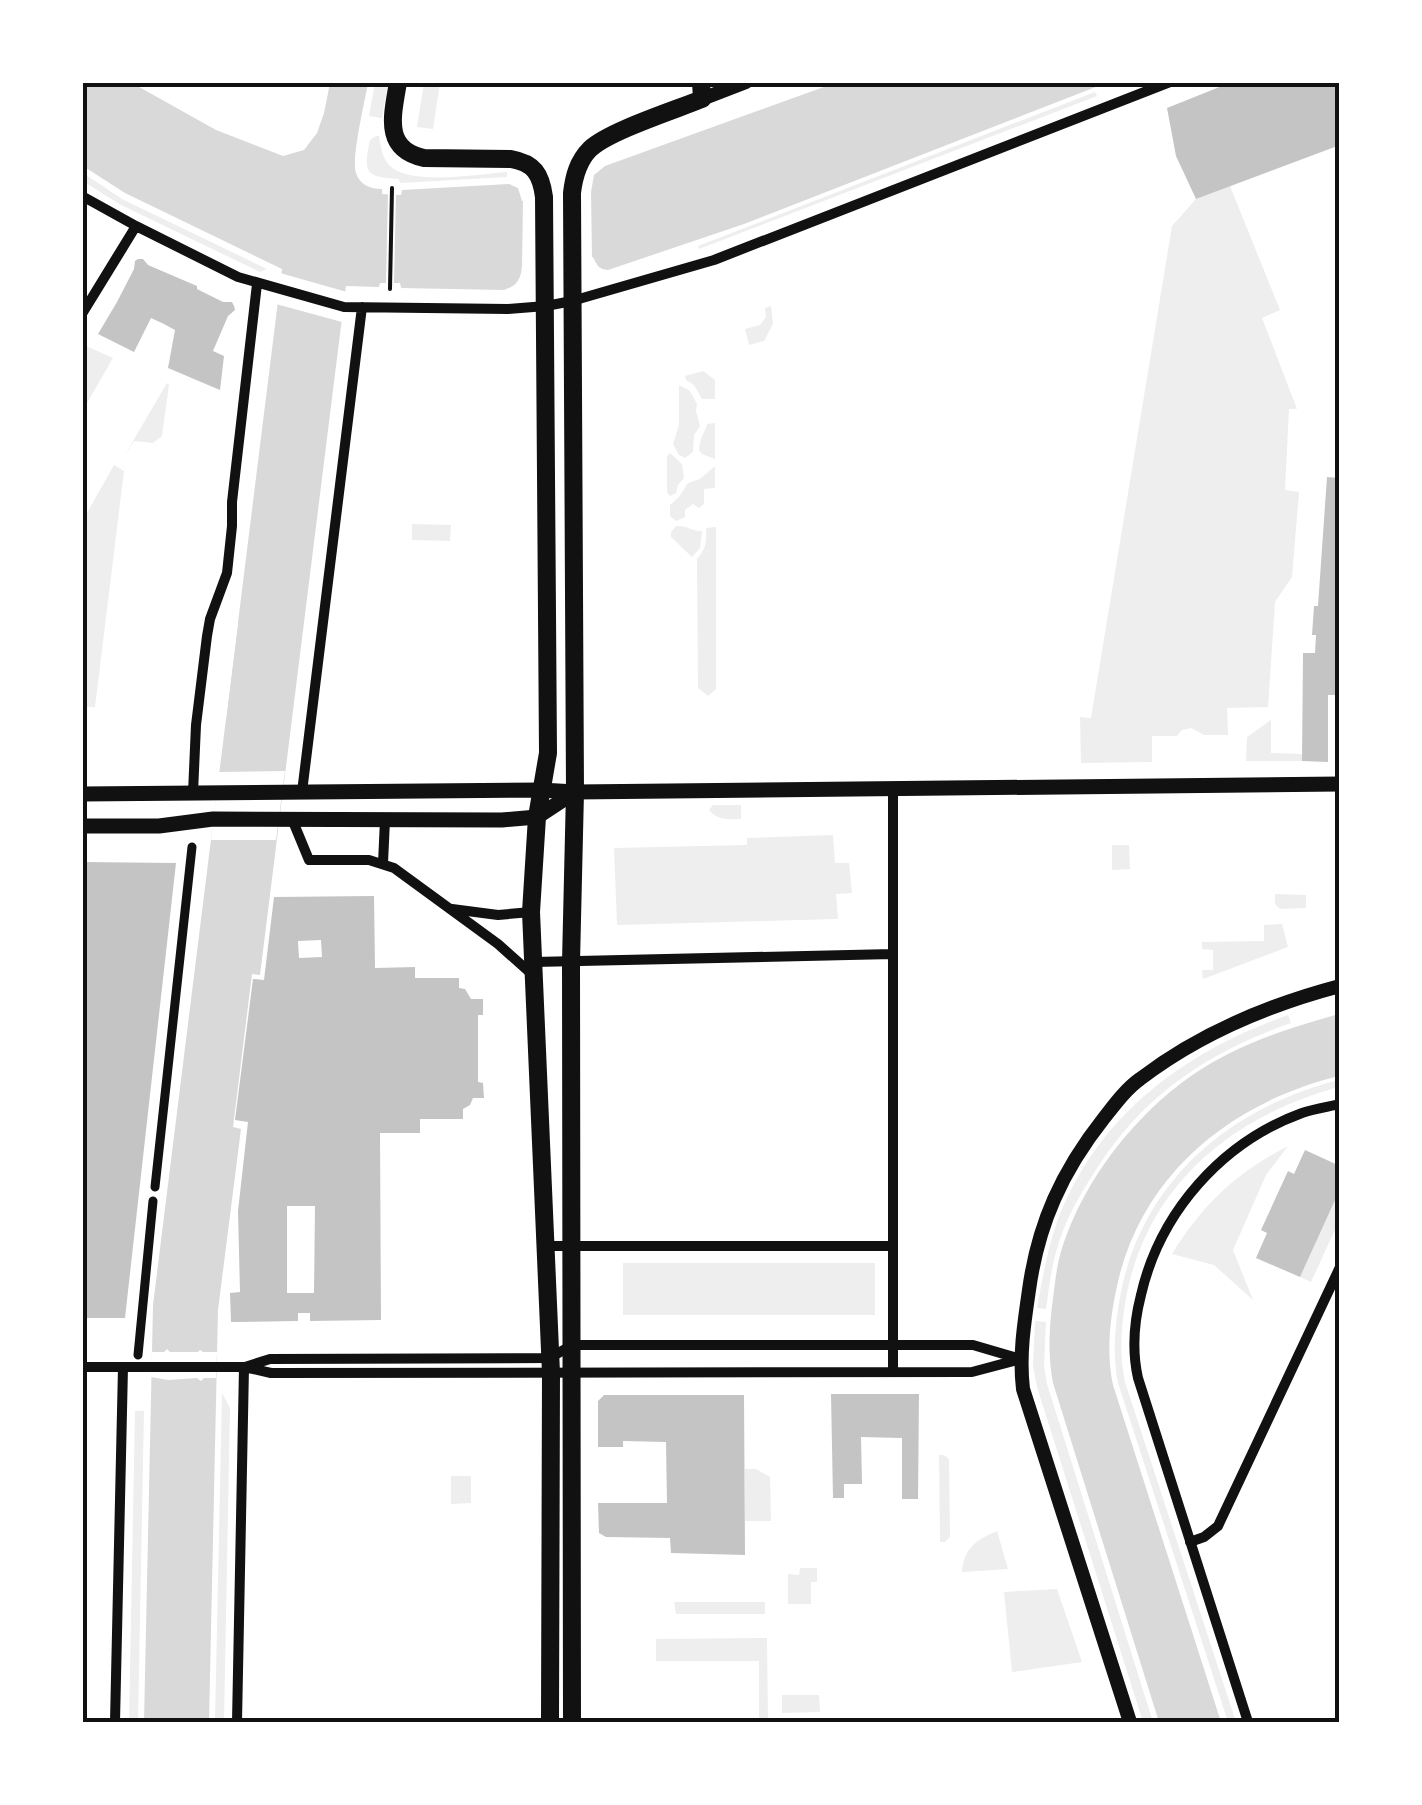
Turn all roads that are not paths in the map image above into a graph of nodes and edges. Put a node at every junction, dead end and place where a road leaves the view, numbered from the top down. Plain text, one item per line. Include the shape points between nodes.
1 (398, 82) edge
2 (746, 82) edge
3 (1170, 82) edge
4 (702, 90) edge
5 (82, 196) edge
6 (136, 226) junction
7 (258, 284) junction
8 (572, 301) junction
9 (362, 306) junction
10 (546, 306) junction
11 (82, 314) edge
12 (1340, 784) edge
13 (893, 789) junction
14 (542, 790) junction
15 (302, 792) junction
16 (575, 792) junction
17 (193, 793) junction
18 (82, 794) edge
19 (537, 817) junction
20 (286, 819) junction
21 (385, 820) junction
22 (82, 826) edge
23 (192, 847) dead end
24 (382, 863) junction
25 (451, 909) junction
26 (532, 912) junction
27 (893, 954) junction
28 (571, 962) junction
29 (534, 969) junction
30 (1340, 986) edge
31 (1340, 1104) edge
32 (155, 1187) dead end
33 (153, 1202) dead end
34 (546, 1246) junction
35 (572, 1246) junction
36 (894, 1246) junction
37 (1340, 1268) edge
38 (573, 1345) junction
39 (893, 1345) junction
40 (138, 1355) dead end
41 (1021, 1360) junction
42 (550, 1365) junction
43 (82, 1367) edge
44 (123, 1367) junction
45 (244, 1367) junction
46 (894, 1372) junction
47 (573, 1373) junction
48 (1190, 1542) junction
49 (116, 1722) edge
50 (237, 1722) edge
51 (550, 1722) edge
52 (572, 1722) edge
53 (1130, 1722) edge
54 (1248, 1722) edge

1 - 10 main road via 392,126 409,154 511,159 542,178
2 - 4 street
3 - 8 street via 714,260
4 - 8 main road via 586,153 573,185
5 - 6 street
6 - 7 street
6 - 11 street
7 - 9 street
7 - 17 street via 229,558 210,618
8 - 10 street
8 - 16 main road
9 - 10 street
9 - 15 street
10 - 14 main road via 548,753
12 - 13 main road
13 - 16 main road
13 - 27 street
14 - 15 main road
14 - 16 main road
14 - 19 main road
15 - 17 main road
16 - 19 main road
16 - 28 main road
17 - 18 main road
19 - 21 main road
19 - 26 main road
20 - 21 main road
20 - 22 main road
20 - 24 street via 309,860
21 - 24 street
23 - 32 street
24 - 25 street
25 - 26 street
25 - 29 street
26 - 29 main road
27 - 28 street
27 - 36 street
28 - 29 street
28 - 35 main road
29 - 34 main road
30 - 41 street via 1214,1031 1137,1081 1113,1107 1086,1140 1045,1217
31 - 48 street via 1278,1124 1225,1157 1173,1215 1145,1275 1135,1364
33 - 40 street
34 - 35 street
34 - 42 main road
35 - 36 street
35 - 38 main road
36 - 39 street
37 - 48 street via 1218,1526
38 - 39 street
38 - 42 street
38 - 47 main road
39 - 41 street via 973,1345
39 - 46 street
41 - 46 street via 972,1372
41 - 53 street via 1028,1406
42 - 45 street via 271,1373
42 - 47 street
42 - 51 main road
43 - 44 street
44 - 45 street
44 - 49 street
45 - 50 street
46 - 47 street
47 - 52 main road
48 - 54 street

